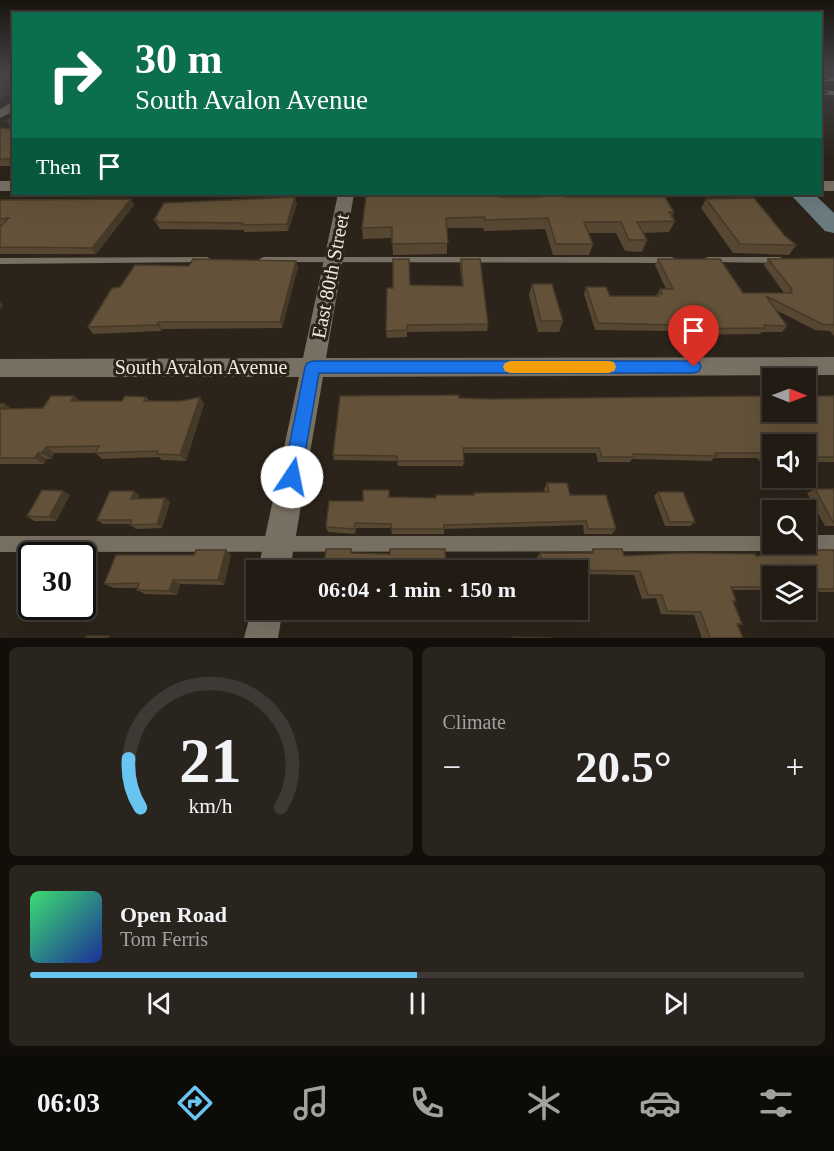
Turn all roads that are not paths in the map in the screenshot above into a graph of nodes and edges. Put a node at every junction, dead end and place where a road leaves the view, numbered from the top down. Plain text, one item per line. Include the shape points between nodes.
1 (346, 195) edge
2 (802, 195) edge
3 (834, 226) edge
4 (216, 260) edge
5 (251, 260) edge
6 (333, 260) junction
7 (679, 260) edge
8 (703, 260) edge
9 (786, 260) edge
10 (0, 261) edge
11 (834, 366) edge
12 (313, 367) junction
13 (0, 368) edge
14 (279, 543) junction
15 (834, 543) edge
16 (0, 544) edge
17 (276, 560) edge
18 (265, 620) edge
19 (261, 638) edge

1 - 6 street, East 80th Street
2 - 3 main road
4 - 10 lane
5 - 6 lane
6 - 7 lane
6 - 12 street, East 80th Street
8 - 9 lane
11 - 12 street, South Avalon Avenue
12 - 13 street, South Avalon Avenue
12 - 14 street, East 80th Street
14 - 15 lane
14 - 16 lane
14 - 17 street, East 80th Street
18 - 19 street

